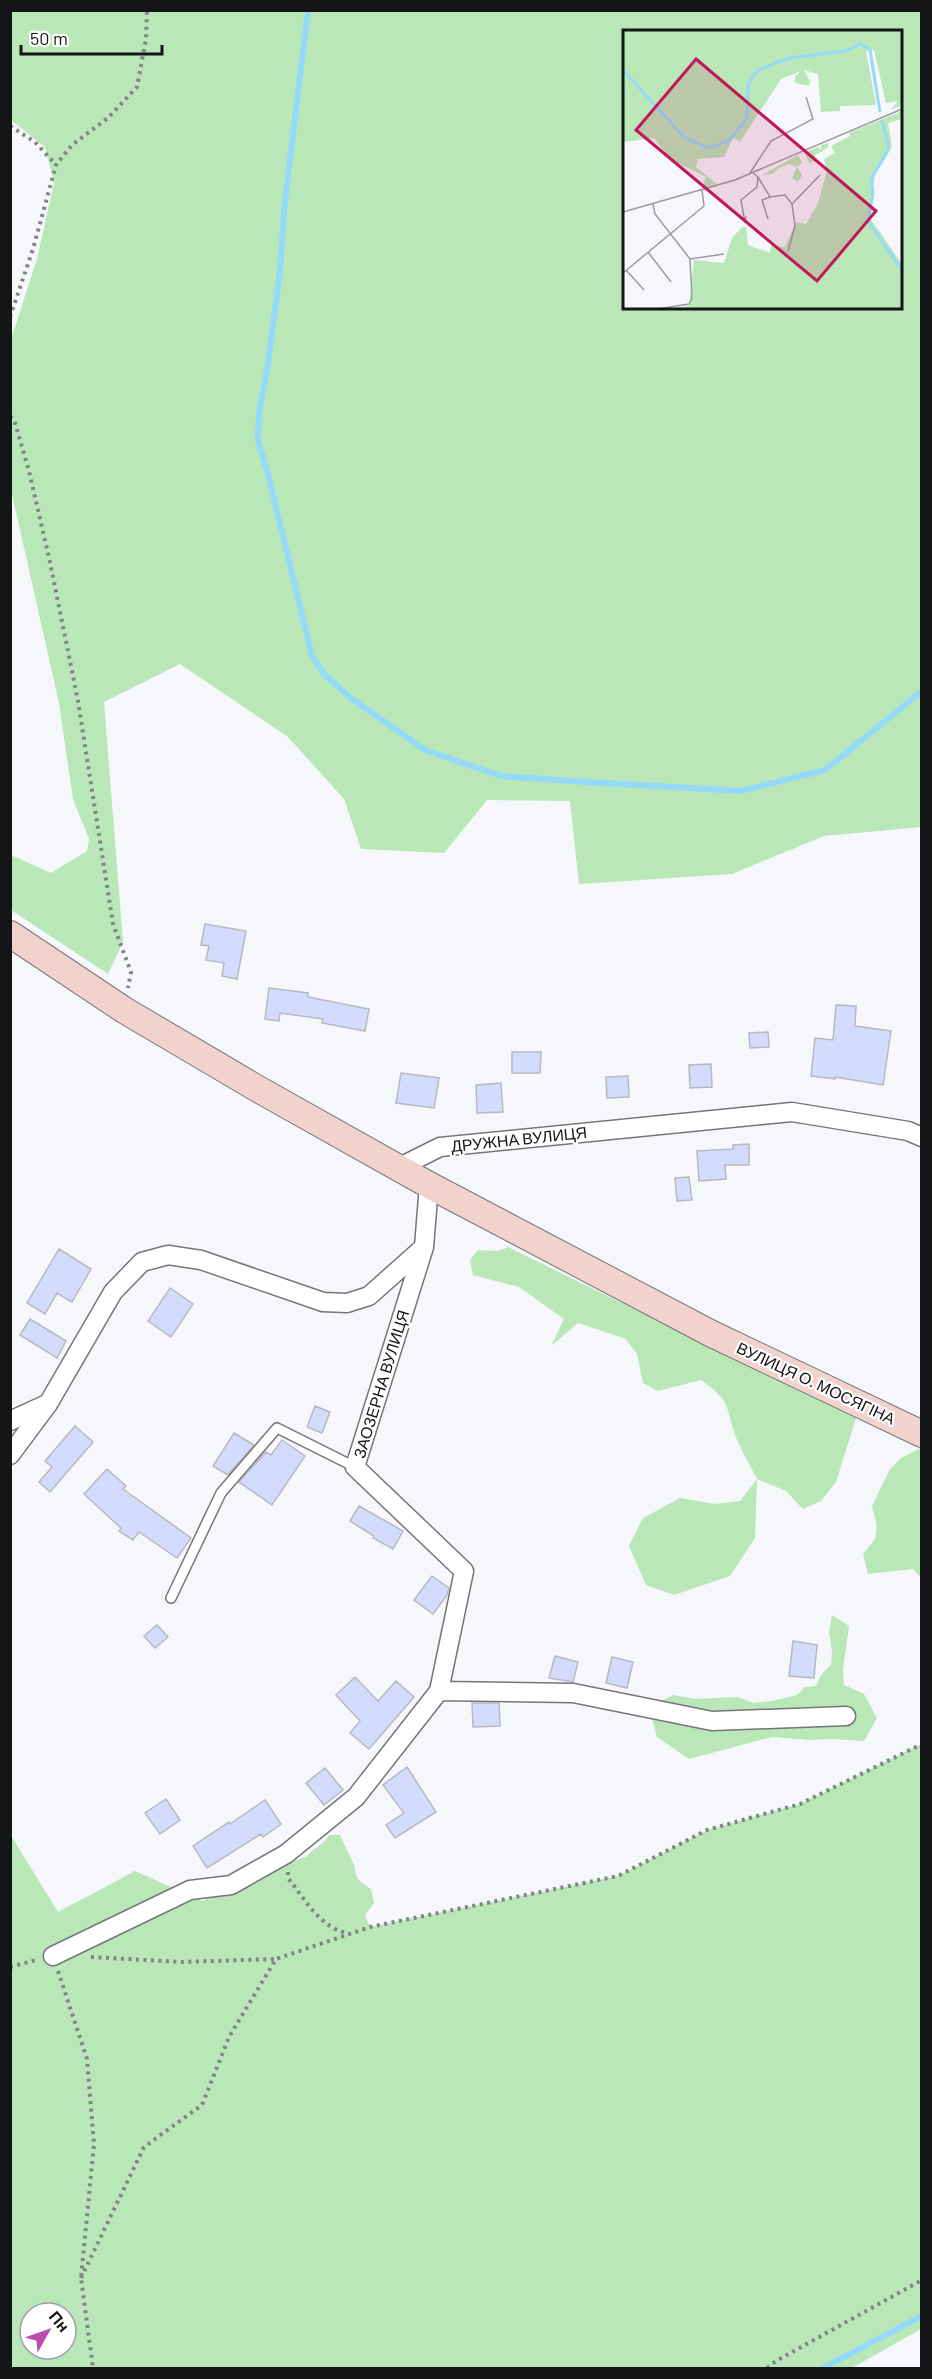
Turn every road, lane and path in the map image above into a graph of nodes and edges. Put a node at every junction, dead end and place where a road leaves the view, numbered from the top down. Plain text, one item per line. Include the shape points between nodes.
1 (147, 10) edge
2 (10, 126) edge
3 (56, 165) junction
4 (10, 317) edge
5 (10, 416) edge
6 (10, 934) edge
7 (124, 1010) junction
8 (921, 1137) edge
9 (398, 1168) junction
10 (429, 1185) junction
11 (424, 1247) junction
12 (48, 1404) junction
13 (10, 1421) edge
14 (921, 1434) edge
15 (10, 1455) edge
16 (355, 1467) junction
17 (171, 1598) dead end
18 (439, 1691) junction
19 (846, 1716) dead end
20 (921, 1744) edge
21 (286, 1854) junction
22 (348, 1934) junction
23 (53, 1956) junction
24 (88, 1957) dead end
25 (276, 1959) junction
26 (10, 1967) edge
27 (81, 2278) junction
28 (921, 2280) edge
29 (93, 2368) edge
30 (767, 2368) edge

1 - 3 path via 137,87 108,118 72,145
2 - 3 path via 35,142
3 - 4 path
5 - 7 path via 29,471 50,562 78,700 113,924 131,972
6 - 7 main road
7 - 9 main road
8 - 9 street, ДРУЖНА ВУЛИЦЯ via 908,1131 792,1112 440,1147
9 - 10 main road, ВУЛИЦЯ О. МОСЯГІНА
10 - 11 street, ЗАОЗЕРНА ВУЛИЦЯ
10 - 14 main road, ВУЛИЦЯ О. МОСЯГІНА via 710,1333
11 - 12 street via 369,1296 347,1303 323,1302 201,1260 168,1255 142,1262 113,1292
11 - 16 street, ЗАОЗЕРНА ВУЛИЦЯ
12 - 13 street
12 - 15 street
16 - 17 lane via 276,1428 221,1493
16 - 18 street, ЗАОЗЕРНА ВУЛИЦЯ via 464,1571
18 - 19 street via 573,1693 712,1721
18 - 21 street, ЗАОЗЕРНА ВУЛИЦЯ via 356,1797
20 - 22 path via 800,1804 707,1830 618,1876
21 - 22 path via 288,1878 321,1919
21 - 23 street, ЗАОЗЕРНА ВУЛИЦЯ via 231,1885 190,1890
22 - 25 path
23 - 26 path
23 - 27 path via 87,2059 94,2144
24 - 25 path via 182,1962
25 - 27 path via 229,2037 202,2105 144,2147
27 - 29 path
28 - 30 path

